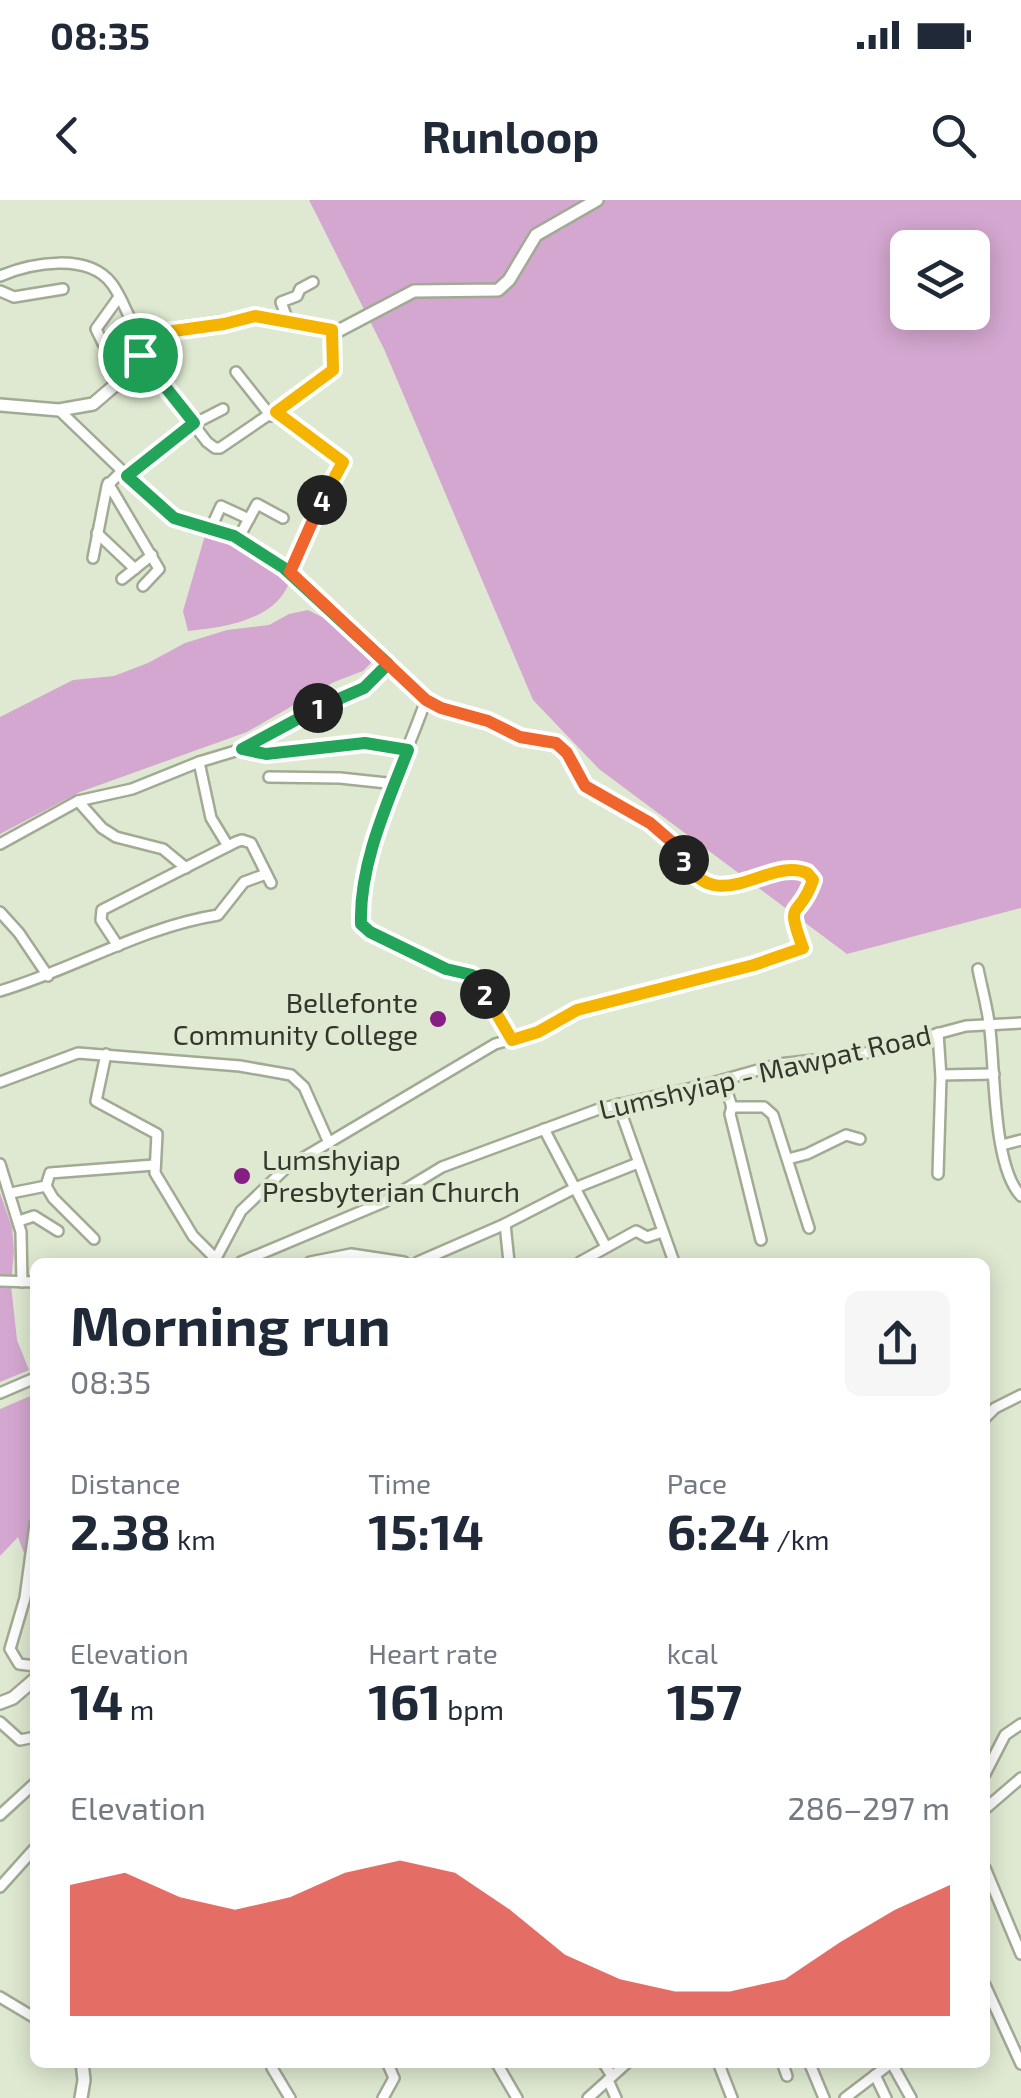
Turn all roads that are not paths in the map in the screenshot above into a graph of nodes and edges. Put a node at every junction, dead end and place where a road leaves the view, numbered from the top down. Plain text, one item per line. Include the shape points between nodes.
1 (598, 200) edge
2 (0, 276) edge
3 (314, 282) dead end
4 (63, 289) dead end
5 (0, 291) edge
6 (119, 297) junction
7 (288, 321) junction
8 (332, 330) junction
9 (143, 350) junction
10 (236, 372) dead end
11 (120, 380) junction
12 (0, 406) edge
13 (223, 409) dead end
14 (59, 410) junction
15 (274, 414) junction
16 (194, 423) junction
17 (125, 474) junction
18 (108, 483) junction
19 (283, 518) dead end
20 (249, 519) junction
21 (210, 528) junction
22 (97, 534) junction
23 (238, 539) junction
24 (152, 555) junction
25 (92, 558) dead end
26 (134, 569) junction
27 (290, 572) junction
28 (122, 579) dead end
29 (143, 586) dead end
30 (388, 664) junction
31 (426, 700) junction
32 (242, 749) junction
33 (408, 750) junction
34 (199, 762) junction
35 (268, 776) dead end
36 (396, 784) junction
37 (78, 801) junction
38 (0, 844) edge
39 (228, 846) junction
40 (186, 868) junction
41 (0, 912) edge
42 (118, 946) junction
43 (978, 969) dead end
44 (48, 976) junction
45 (0, 991) edge
46 (1021, 1023) edge
47 (990, 1025) junction
48 (938, 1033) junction
49 (512, 1040) junction
50 (106, 1054) junction
51 (994, 1074) junction
52 (941, 1075) junction
53 (723, 1080) junction
54 (0, 1082) edge
55 (618, 1104) junction
56 (732, 1107) junction
57 (544, 1128) junction
58 (860, 1139) dead end
59 (1021, 1140) edge
60 (329, 1143) junction
61 (1002, 1144) junction
62 (788, 1158) junction
63 (638, 1163) junction
64 (0, 1164) edge
65 (154, 1165) junction
66 (938, 1174) dead end
67 (46, 1186) junction
68 (575, 1188) junction
69 (10, 1193) junction
70 (1021, 1196) edge
71 (19, 1222) junction
72 (505, 1224) junction
73 (809, 1228) dead end
74 (58, 1230) dead end
75 (662, 1232) junction
76 (94, 1238) dead end
77 (761, 1240) dead end
78 (606, 1247) junction
79 (212, 1258) edge
80 (217, 1258) edge
81 (270, 1258) edge
82 (331, 1258) edge
83 (375, 1258) edge
84 (427, 1258) edge
85 (508, 1258) edge
86 (587, 1258) edge
87 (672, 1258) edge
88 (0, 1281) edge
89 (22, 1282) junction
90 (30, 1282) edge
91 (30, 1380) edge
92 (0, 1393) edge
93 (1021, 1395) edge
94 (990, 1411) edge
95 (30, 1585) edge
96 (30, 1665) edge
97 (30, 1683) edge
98 (0, 1703) edge
99 (0, 1722) edge
100 (1021, 1724) edge
101 (30, 1737) edge
102 (990, 1764) edge
103 (1021, 1778) edge
104 (30, 1788) edge
105 (990, 1805) edge
106 (0, 1815) edge
107 (30, 1854) edge
108 (990, 1880) edge
109 (0, 1887) edge
110 (1021, 1954) edge
111 (0, 1997) edge
112 (990, 1997) edge
113 (30, 2015) edge
114 (1021, 2064) edge
115 (85, 2068) edge
116 (272, 2068) dead end
117 (390, 2068) edge
118 (500, 2068) edge
119 (606, 2068) edge
120 (621, 2068) edge
121 (720, 2068) edge
122 (784, 2068) edge
123 (811, 2068) edge
124 (884, 2068) edge
125 (894, 2068) edge
126 (874, 2075) junction
127 (787, 2076) dead end
128 (610, 2078) junction
129 (80, 2098) edge
130 (290, 2098) edge
131 (383, 2098) edge
132 (517, 2098) edge
133 (588, 2098) edge
134 (616, 2098) edge
135 (732, 2098) edge
136 (824, 2098) edge
137 (845, 2098) edge
138 (886, 2098) edge
139 (911, 2098) edge

1 - 8 street via 536,235 498,290 414,291 348,328
2 - 6 street via 65,262 107,278
3 - 7 street via 281,302
4 - 5 street via 14,296
6 - 9 street
6 - 11 street via 96,329
7 - 8 street
7 - 9 street via 255,316 174,329
8 - 15 street via 333,370
9 - 11 street
9 - 16 street
10 - 15 street
11 - 14 street via 93,404
12 - 14 street
13 - 16 street
14 - 17 street
15 - 16 street via 214,448
15 - 27 street via 344,463
16 - 17 street
17 - 18 street
17 - 21 street via 174,518
18 - 22 street
18 - 24 street
19 - 20 street via 257,504
20 - 21 street via 221,506
20 - 23 street
21 - 23 street
22 - 25 street
22 - 26 street
23 - 27 street
24 - 26 street
24 - 29 street via 159,572
26 - 28 street
27 - 30 street
30 - 31 street
30 - 32 street via 364,688
31 - 33 street
31 - 49 street via 520,737 556,743 585,786 650,823 707,882 739,885 786,868 813,880 792,916 800,951 577,1010
32 - 33 street via 266,754 365,743
32 - 34 street
33 - 36 street
34 - 37 street via 132,789
34 - 39 street via 211,818
35 - 36 street
36 - 49 street via 366,874 361,924 446,969 472,975
37 - 38 street
37 - 40 street via 102,828 163,849
39 - 40 street
39 - 42 street via 247,841 268,878 248,878 218,915 184,920
40 - 42 street via 102,910
41 - 44 street
42 - 44 street
43 - 47 street
44 - 45 street
46 - 47 street, Lumshyiap - Mawpat Road
47 - 48 street, Lumshyiap - Mawpat Road
47 - 51 street
48 - 52 street
48 - 53 street, Lumshyiap - Mawpat Road
49 - 60 street
50 - 54 street via 72,1054
50 - 60 street via 297,1078
50 - 65 street via 96,1101 157,1134
51 - 52 street
51 - 61 street
52 - 66 street
53 - 55 street, Lumshyiap - Mawpat Road
53 - 56 street
55 - 57 street, Lumshyiap - Mawpat Road
55 - 63 street
56 - 62 street via 770,1111
56 - 77 street
57 - 68 street
57 - 81 street, Lumshyiap - Mawpat Road via 442,1167
58 - 62 street via 842,1136
59 - 61 street
60 - 80 street via 286,1168 241,1210
61 - 70 street via 1010,1184
62 - 73 street
63 - 68 street
63 - 75 street
64 - 69 street
65 - 67 street via 54,1172
65 - 79 street via 160,1184
67 - 69 street
67 - 76 street
68 - 72 street
68 - 78 street
69 - 71 street
71 - 74 street via 34,1216
71 - 89 street
72 - 84 street
72 - 85 street
75 - 78 street via 647,1237 636,1231
75 - 87 street
78 - 86 street
82 - 83 street
88 - 89 street
89 - 90 street
91 - 92 street
93 - 94 street
95 - 96 street via 10,1649 19,1664
97 - 98 street
99 - 101 street via 20,1740
100 - 102 street via 1005,1735
103 - 105 street
104 - 106 street
107 - 109 street
108 - 110 street
111 - 113 street
112 - 114 street
115 - 129 street
116 - 130 street
117 - 131 street via 394,2078
118 - 132 street
119 - 128 street
120 - 128 street
121 - 135 street
122 - 127 street
123 - 136 street
124 - 126 street
125 - 139 street
126 - 137 street
126 - 138 street
128 - 133 street
128 - 134 street

